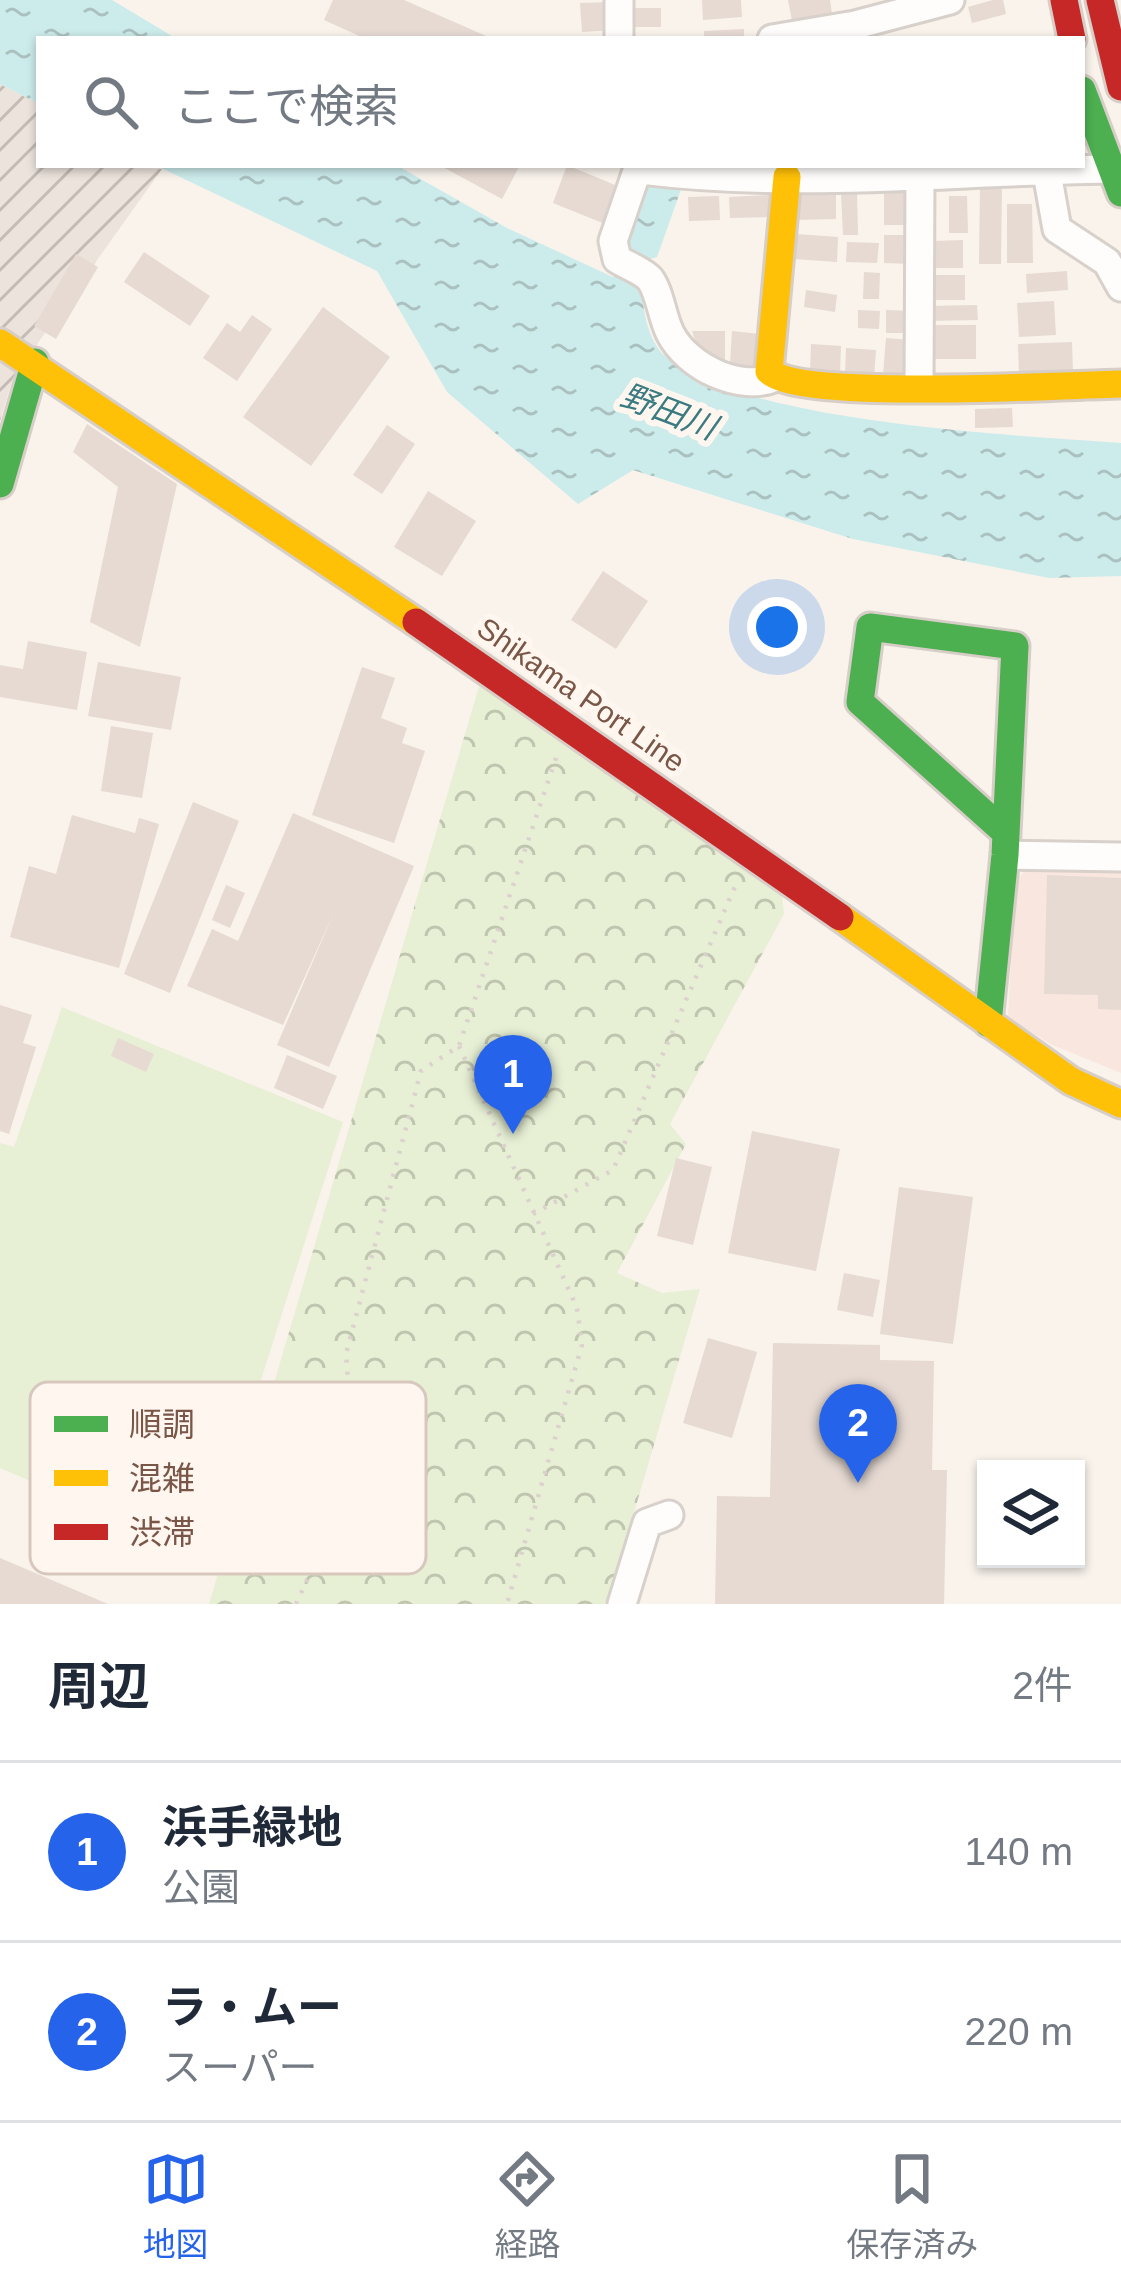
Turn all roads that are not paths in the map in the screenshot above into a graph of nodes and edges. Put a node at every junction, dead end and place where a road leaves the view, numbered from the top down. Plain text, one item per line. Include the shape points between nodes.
1 (619, 0) edge
2 (950, 0) edge
3 (1064, 0) edge
4 (1100, 0) edge
5 (619, 36) edge
6 (791, 36) edge
7 (1071, 36) edge
8 (1121, 87) edge
9 (1085, 97) edge
10 (640, 168) edge
11 (758, 171) edge
12 (1047, 173) junction
13 (788, 177) junction
14 (1117, 177) edge
15 (920, 178) junction
16 (1121, 287) edge
17 (0, 343) edge
18 (35, 362) junction
19 (776, 377) junction
20 (1121, 384) edge
21 (919, 386) junction
22 (0, 484) edge
23 (1005, 844) junction
24 (1121, 857) edge
25 (988, 1023) junction
26 (1121, 1104) edge
27 (669, 1515) dead end
28 (622, 1604) edge

1 - 5 street
2 - 6 street
3 - 7 main road
4 - 8 main road
9 - 14 main road
10 - 11 street via 689,176
10 - 19 street via 613,241 617,259 649,278 686,356 758,385
11 - 13 street
12 - 14 street
12 - 15 street
12 - 16 street via 1058,229 1107,262
13 - 15 street
13 - 19 main road via 770,371
15 - 21 street
17 - 18 main road, Shikama Port Line
18 - 22 main road
18 - 25 main road, Shikama Port Line
19 - 21 main road via 830,388
20 - 21 main road
23 - 23 main road via 1015,646 870,627 860,702
23 - 24 street
23 - 25 main road
25 - 26 main road, Shikama Port Line via 1071,1081
27 - 28 street via 647,1523

